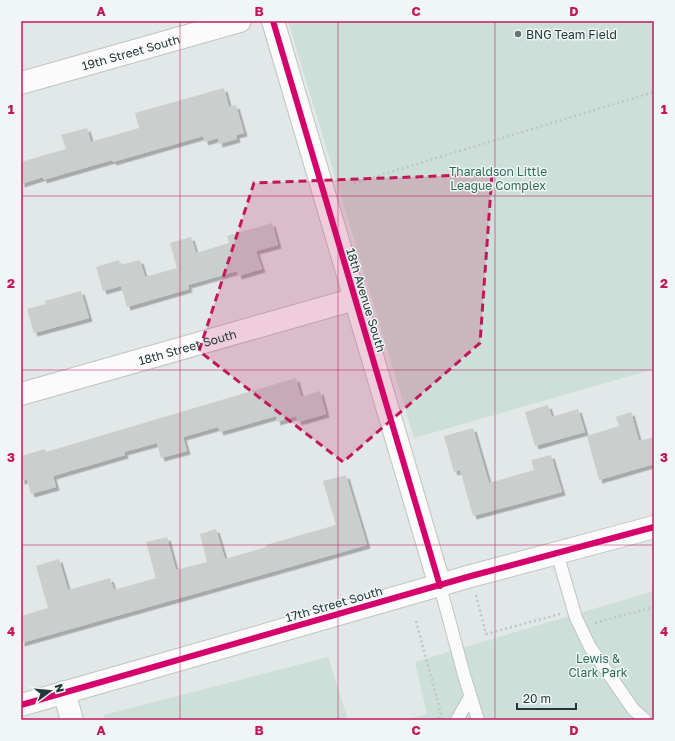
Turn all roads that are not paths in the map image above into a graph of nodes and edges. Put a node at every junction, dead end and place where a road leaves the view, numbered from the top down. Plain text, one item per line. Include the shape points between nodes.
1 (240, 21) edge
2 (273, 21) edge
3 (21, 83) edge
4 (355, 299) junction
5 (21, 394) edge
6 (654, 527) edge
7 (557, 553) junction
8 (440, 586) junction
9 (64, 692) junction
10 (470, 697) junction
11 (21, 706) edge
12 (72, 720) edge
13 (457, 720) edge
14 (478, 720) edge
15 (645, 720) edge

1 - 3 street, 19th Street South
2 - 4 street, 18th Avenue South
4 - 5 street, 18th Street South
4 - 8 street, 18th Avenue South
6 - 7 street, 17th Street South
7 - 8 street, 17th Street South
7 - 15 lane via 576,618 590,647 633,709
8 - 9 street, 17th Street South
8 - 10 lane
9 - 11 street, 17th Street South
9 - 12 street
10 - 13 lane
10 - 14 lane

